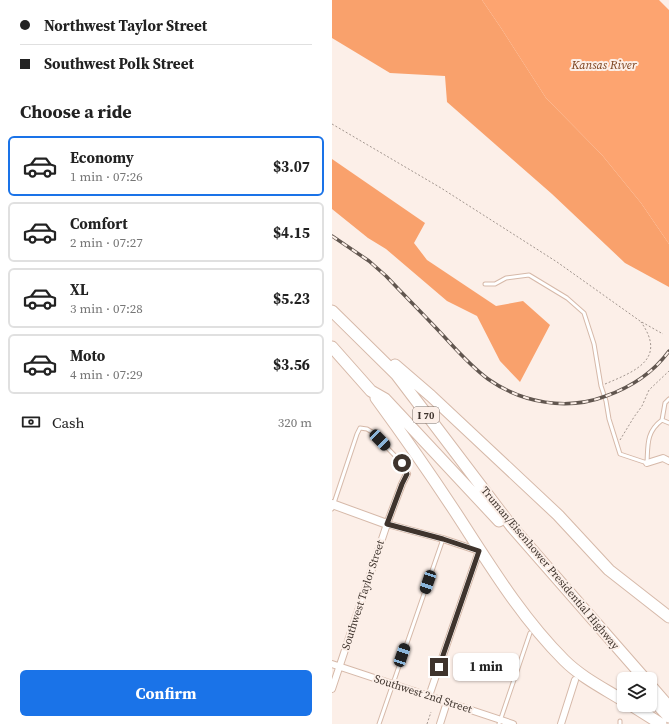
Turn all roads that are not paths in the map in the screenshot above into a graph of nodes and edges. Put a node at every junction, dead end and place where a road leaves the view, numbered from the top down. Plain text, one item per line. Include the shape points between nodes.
1 (484, 284) dead end
2 (332, 311) edge
3 (341, 320) junction
4 (332, 347) edge
5 (371, 391) junction
6 (669, 399) edge
7 (662, 420) junction
8 (669, 423) edge
9 (669, 461) edge
10 (647, 463) junction
11 (407, 474) joint
12 (332, 506) edge
13 (387, 524) junction
14 (510, 529) junction
15 (443, 539) junction
16 (669, 617) edge
17 (530, 633) dead end
18 (332, 664) edge
19 (340, 666) junction
20 (629, 672) edge
21 (639, 672) edge
22 (575, 680) dead end
23 (392, 684) junction
24 (332, 689) edge
25 (657, 693) edge
26 (429, 696) junction
27 (617, 697) edge
28 (447, 702) junction
29 (657, 704) edge
30 (669, 707) edge
31 (642, 712) edge
32 (669, 717) edge
33 (500, 722) edge
34 (379, 724) edge
35 (440, 724) edge
36 (513, 724) edge
37 (561, 724) edge
38 (661, 724) edge

1 - 10 lane via 495,284 506,278 529,275 566,298 584,313 594,344 601,386 620,454
2 - 3 highway, Truman/Eisenhower Presidential Highway / I 70
3 - 14 highway, Truman/Eisenhower Presidential Highway / I 70 via 396,374
3 - 16 highway via 431,396 558,515 609,570
4 - 5 highway, Truman/Eisenhower Presidential Highway / I 70
5 - 14 highway, Truman/Eisenhower Presidential Highway / I 70 via 385,399
5 - 27 highway via 425,465 505,588 535,629 564,661
6 - 7 lane via 665,403
7 - 8 lane
7 - 10 lane via 654,426 648,441
9 - 10 street via 663,458
11 - 12 lane via 402,463 372,432 360,428
11 - 13 street, Southwest Taylor Street
12 - 13 street
13 - 15 street
13 - 19 street, Southwest Taylor Street
14 - 20 highway, Truman/Eisenhower Presidential Highway / I 70 via 554,587
14 - 21 highway, Truman/Eisenhower Presidential Highway / I 70
15 - 23 lane
15 - 26 street via 479,551
17 - 33 lane
18 - 19 street, Southwest 2nd Street
19 - 23 street, Southwest 2nd Street
19 - 24 street, Southwest Taylor Street
22 - 37 street
23 - 26 street, Southwest 2nd Street
23 - 34 lane
25 - 30 highway
26 - 28 street, Southwest 2nd Street
28 - 33 street, Southwest 2nd Street
28 - 35 street
29 - 32 highway
31 - 38 highway
33 - 36 street, Southwest 2nd Street

